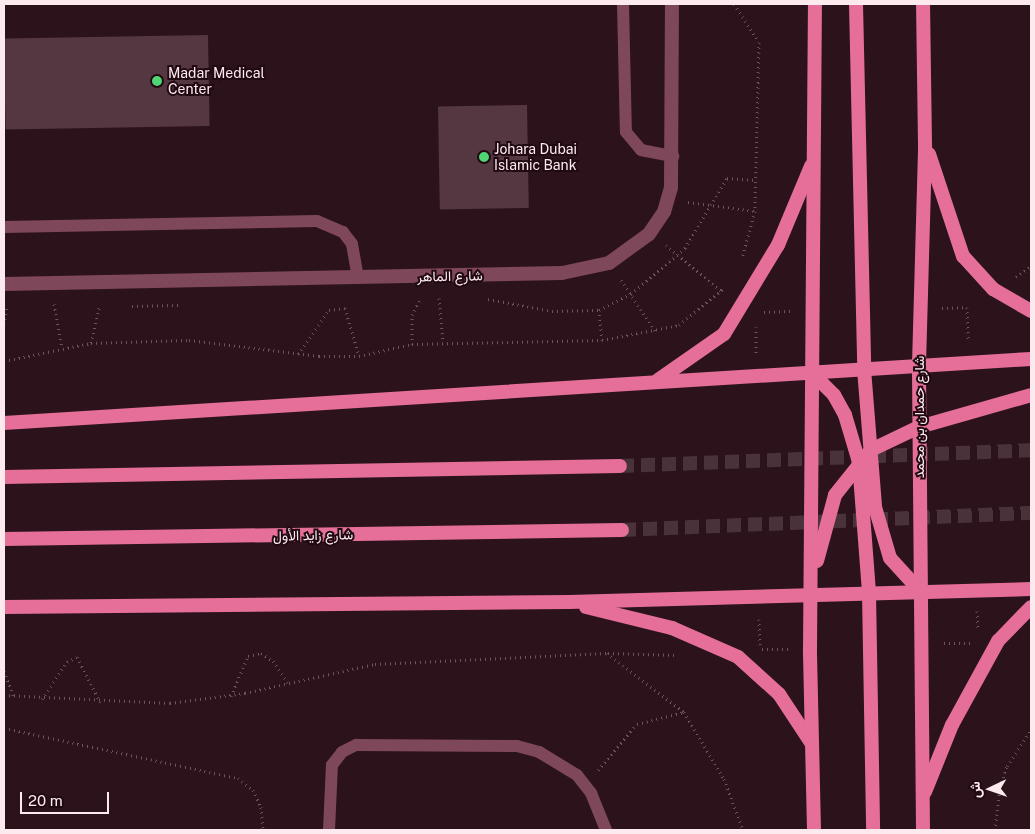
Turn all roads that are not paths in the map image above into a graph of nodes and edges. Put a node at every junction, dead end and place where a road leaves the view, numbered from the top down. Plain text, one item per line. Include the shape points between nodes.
1 (623, 4) edge
2 (672, 4) edge
3 (815, 4) edge
4 (856, 4) edge
5 (923, 4) edge
6 (925, 144) junction
7 (673, 156) junction
8 (814, 158) junction
9 (4, 228) edge
10 (358, 277) junction
11 (4, 284) edge
12 (1031, 312) edge
13 (1031, 359) edge
14 (919, 365) junction
15 (864, 369) junction
16 (812, 373) junction
17 (655, 381) junction
18 (1031, 395) edge
19 (4, 423) edge
20 (919, 427) junction
21 (871, 450) junction
22 (859, 462) junction
23 (620, 466) tunnel mouth
24 (4, 477) edge
25 (622, 530) tunnel mouth
26 (4, 539) edge
27 (1031, 589) edge
28 (920, 591) junction
29 (869, 593) junction
30 (811, 594) junction
31 (568, 602) junction
32 (4, 607) edge
33 (1031, 607) edge
34 (812, 744) junction
35 (922, 797) junction
36 (329, 830) edge
37 (606, 830) edge
38 (814, 830) edge
39 (874, 830) edge
40 (923, 830) edge

1 - 7 lane via 626,132 641,150
2 - 7 street, شارع الماهر
3 - 8 main road
4 - 15 main road
5 - 6 main road, شارع حمدان بن محمد
6 - 12 main road via 964,256 993,289
6 - 14 main road, شارع حمدان بن محمد
7 - 10 street, شارع الماهر via 668,199 649,234 609,263 562,273
8 - 16 main road
8 - 17 main road via 778,245 724,334
9 - 10 lane via 317,221 337,228 352,244
10 - 11 street, شارع الماهر
13 - 14 main road
14 - 15 main road
14 - 20 main road, شارع حمدان بن محمد
15 - 16 main road
15 - 21 main road
16 - 17 main road
16 - 22 main road via 834,395 845,414
16 - 30 main road
17 - 19 main road
18 - 20 main road
20 - 21 main road
20 - 28 main road, شارع حمدان بن محمد
21 - 22 main road
21 - 28 main road via 881,536 890,558
22 - 29 main road
22 - 30 main road via 845,478 826,515
23 - 24 main road
25 - 26 main road, شارع زايد الأول
27 - 28 main road
28 - 29 main road
28 - 35 main road, شارع حمدان بن محمد
29 - 30 main road
29 - 39 main road
30 - 31 main road
30 - 34 main road
31 - 32 main road
31 - 34 main road via 672,628 738,657 779,694
33 - 35 main road via 998,641 952,725
34 - 38 main road
35 - 40 main road, شارع حمدان بن محمد
36 - 37 lane via 332,765 342,752 356,744 517,746 559,761 585,785

